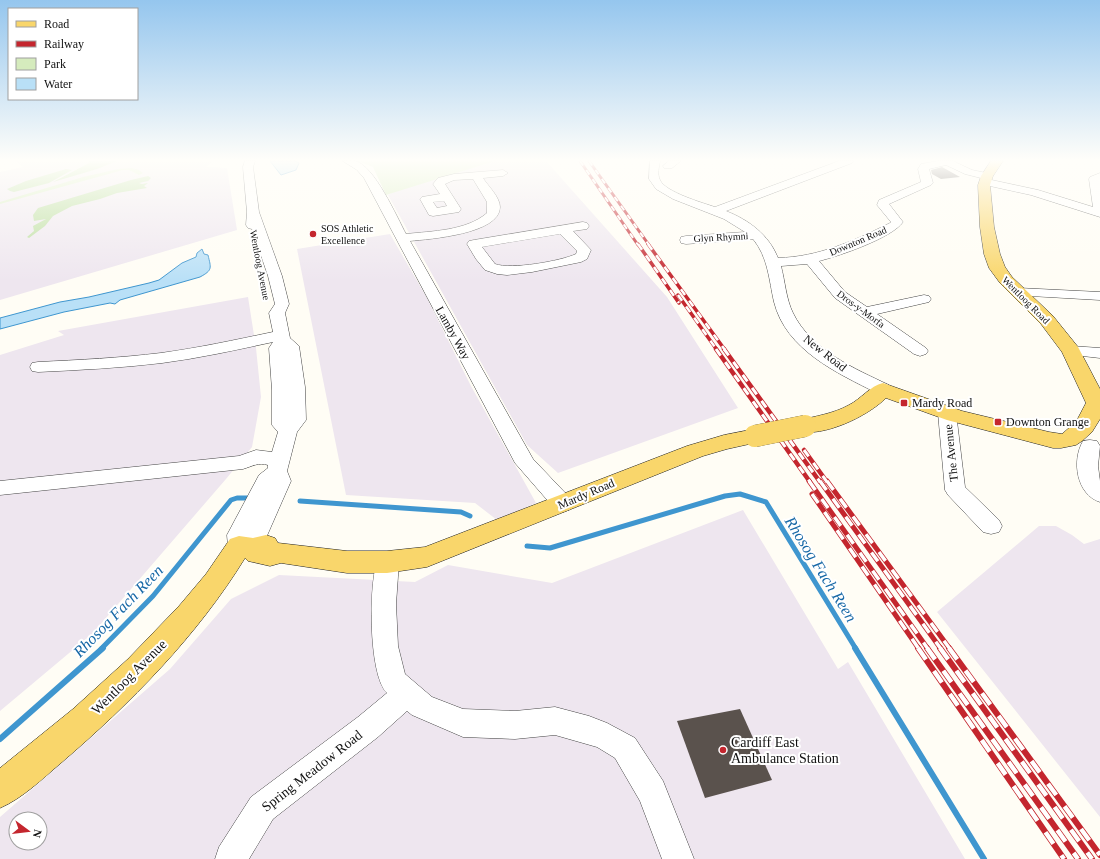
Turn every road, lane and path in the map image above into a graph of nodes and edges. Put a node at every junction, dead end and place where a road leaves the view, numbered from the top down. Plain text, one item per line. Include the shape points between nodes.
1 (251, 201) edge
2 (382, 201) edge
3 (491, 201) edge
4 (691, 201) edge
5 (739, 201) edge
6 (886, 201) edge
7 (985, 201) edge
8 (1063, 201) edge
9 (1099, 201) edge
10 (715, 210) junction
11 (253, 212) junction
12 (1097, 212) edge
13 (583, 226) dead end
14 (563, 229) junction
15 (460, 230) junction
16 (757, 235) junction
17 (401, 238) junction
18 (686, 240) dead end
19 (474, 244) junction
20 (810, 260) junction
21 (773, 262) junction
22 (1018, 292) junction
23 (1100, 296) edge
24 (924, 299) dead end
25 (270, 303) junction
26 (865, 312) junction
27 (282, 337) junction
28 (920, 351) dead end
29 (1071, 351) junction
30 (1100, 353) edge
31 (38, 367) dead end
32 (883, 389) junction
33 (1098, 406) edge
34 (947, 413) junction
35 (1061, 441) junction
36 (1095, 447) edge
37 (276, 463) junction
38 (0, 488) edge
39 (1100, 494) edge
40 (563, 504) junction
41 (991, 526) dead end
42 (246, 547) junction
43 (387, 562) junction
44 (407, 693) junction
45 (0, 790) edge
46 (231, 859) edge
47 (678, 859) edge

1 - 11 street, Wentloog Avenue
2 - 17 street, Lamby Way
3 - 15 street via 494,213 490,218 482,224
4 - 10 street, New Road
5 - 10 street
6 - 20 street, Downton Road via 883,205 897,222 894,226 844,249
7 - 22 main road, Wentloog Road via 994,261 1000,274
8 - 12 street
9 - 12 street via 1100,208
10 - 16 street, New Road
11 - 25 street, Wentloog Avenue via 254,237
11 - 25 street, Wentloog Avenue via 282,304
13 - 14 street
14 - 19 street
14 - 19 street via 584,250 582,256 569,261 511,271 489,266
15 - 17 street
15 - 19 street
16 - 18 street, Glyn Rhymni
16 - 21 street, New Road
17 - 40 street, Lamby Way via 525,463
20 - 21 street, Downton Road
20 - 26 street, Dros-y-Morfa via 836,292
21 - 32 street, New Road via 785,313 800,335 837,365
22 - 23 street
22 - 29 main road, Wentloog Road via 1047,320
24 - 26 street
25 - 27 street, Wentloog Avenue
26 - 28 street, Dros-y-Morfa
27 - 31 street via 161,358
27 - 37 street, Wentloog Avenue via 277,348 281,425 288,430
29 - 30 street
29 - 33 main road, Wentloog Road
32 - 34 main road, New Road
32 - 40 main road, Mardy Road, bridge via 869,403 836,420 724,442
33 - 35 main road via 1080,431
34 - 35 main road, New Road
34 - 41 street, The Avenue via 955,490
35 - 36 street, New Road
36 - 39 street via 1087,475 1090,484
37 - 38 street via 248,466 243,462
37 - 42 street, Wentloog Avenue via 282,481 258,532
40 - 43 main road, Mardy Road via 427,557
42 - 43 main road, Mardy Road via 256,554 270,556 281,553 347,562
42 - 45 main road, Wentloog Avenue via 154,654 79,725
43 - 44 street via 384,604 386,646 393,681
44 - 46 street, Spring Meadow Road via 262,808
44 - 47 street via 422,706 462,723 515,725 556,721 601,734 625,748 652,792

